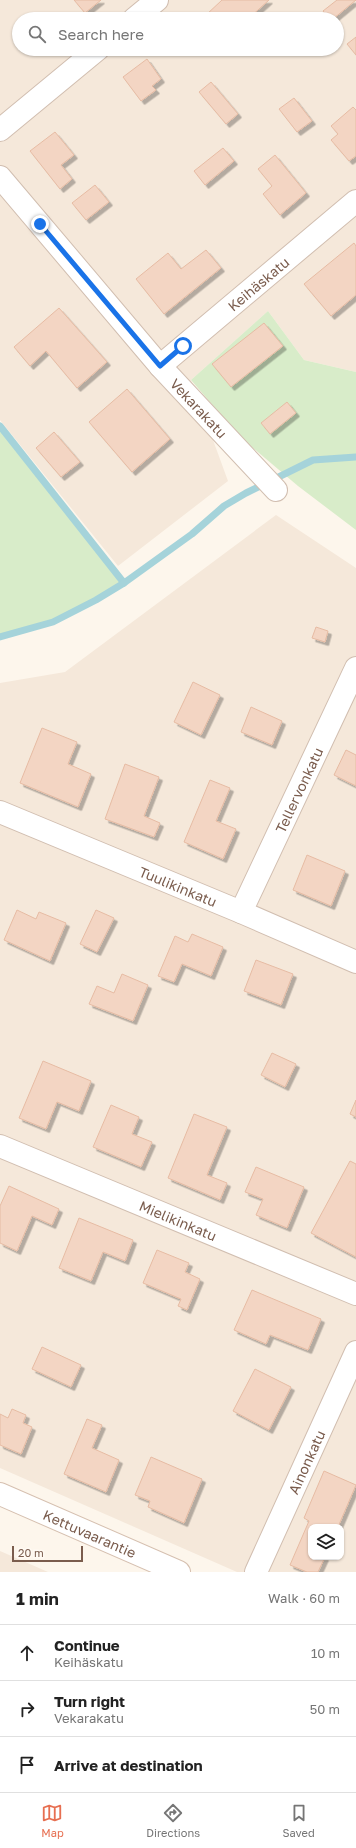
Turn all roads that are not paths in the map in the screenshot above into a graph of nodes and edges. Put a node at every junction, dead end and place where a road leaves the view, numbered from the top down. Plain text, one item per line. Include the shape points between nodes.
1 (157, 0) edge
2 (142, 12) edge
3 (90, 56) edge
4 (0, 130) edge
5 (0, 177) edge
6 (356, 201) edge
7 (160, 366) junction
8 (276, 490) dead end
9 (356, 668) edge
10 (0, 812) edge
11 (241, 912) junction
12 (356, 962) edge
13 (0, 1146) edge
14 (356, 1294) edge
15 (356, 1352) edge
16 (0, 1494) edge
17 (179, 1572) edge
18 (256, 1572) edge

1 - 2 street
3 - 4 street
5 - 7 street, Vekarakatu
6 - 7 street, Keihäskatu
7 - 8 street, Vekarakatu
9 - 11 street, Tellervonkatu
10 - 11 street, Tuulikinkatu
11 - 12 street, Tuulikinkatu
13 - 14 street, Mielikinkatu
15 - 18 street, Ainonkatu
16 - 17 street, Kettuvaarantie

